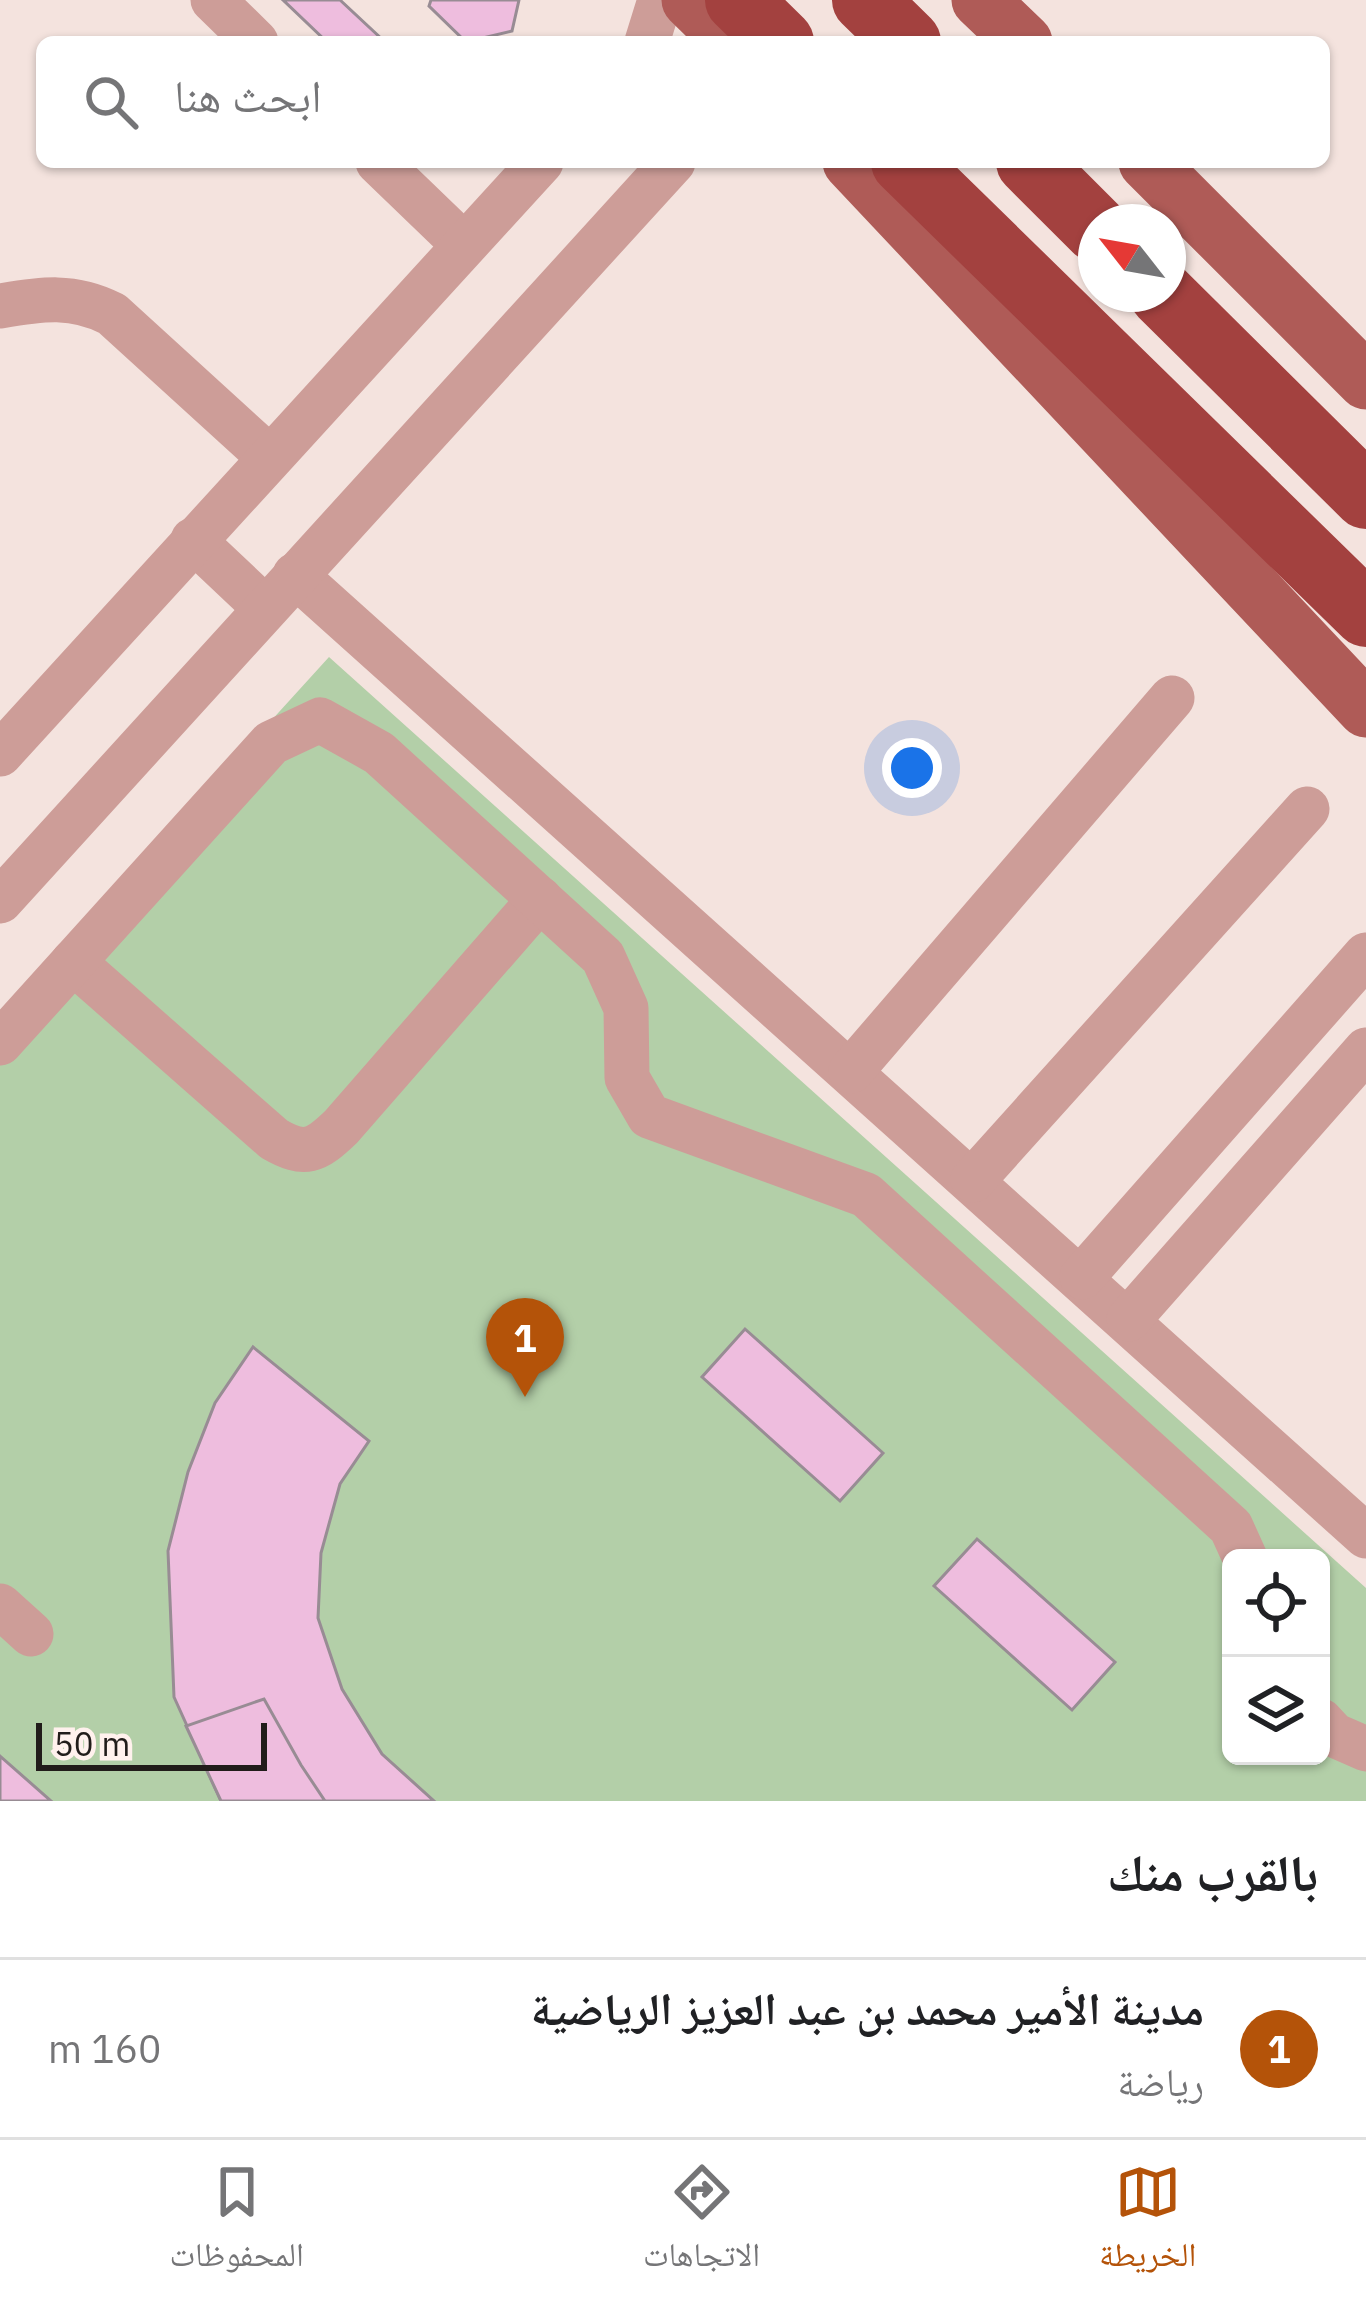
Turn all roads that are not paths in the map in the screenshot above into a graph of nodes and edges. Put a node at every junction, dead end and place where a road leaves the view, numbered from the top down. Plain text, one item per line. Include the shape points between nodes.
1 (213, 0) edge
2 (660, 0) edge
3 (690, 0) edge
4 (738, 0) edge
5 (865, 0) edge
6 (980, 0) edge
7 (250, 36) edge
8 (649, 36) edge
9 (727, 36) edge
10 (775, 36) edge
11 (902, 36) edge
12 (1018, 36) edge
13 (384, 168) edge
14 (535, 168) edge
15 (668, 168) edge
16 (857, 168) edge
17 (910, 168) edge
18 (1035, 168) edge
19 (1153, 168) edge
20 (1078, 211) edge
21 (462, 243) junction
22 (0, 305) edge
23 (1180, 312) edge
24 (1366, 381) edge
25 (268, 457) junction
26 (1366, 496) edge
27 (194, 540) junction
28 (280, 591) junction
29 (1366, 614) edge
30 (1172, 698) dead end
31 (1366, 710) edge
32 (0, 754) edge
33 (1307, 808) dead end
34 (540, 899) junction
35 (0, 901) edge
36 (1366, 955) edge
37 (73, 962) junction
38 (0, 1043) edge
39 (1366, 1050) edge
40 (851, 1071) junction
41 (973, 1180) junction
42 (1082, 1277) junction
43 (1129, 1319) junction
44 (1366, 1536) edge
45 (1240, 1549) edge
46 (1330, 1730) edge
47 (1366, 1749) edge

1 - 7 street
2 - 8 street
3 - 9 main road
4 - 10 highway
5 - 11 highway
6 - 12 main road
13 - 21 street
14 - 21 street
15 - 28 street
16 - 31 main road
17 - 29 highway
18 - 20 highway
19 - 24 main road
21 - 25 street
22 - 25 street via 52,297 86,300 112,314
23 - 26 highway
25 - 27 street
27 - 28 street
27 - 32 street
28 - 35 street
28 - 40 street
30 - 40 street
33 - 41 street
34 - 37 street via 379,753 320,721 271,742
34 - 37 street via 341,1127 316,1150 297,1153
34 - 45 street via 603,957 619,986 627,1078 649,1116 866,1195 1231,1527
36 - 42 street
37 - 38 street
39 - 43 street
40 - 41 street
41 - 42 street
42 - 43 street
43 - 44 street
46 - 47 street

